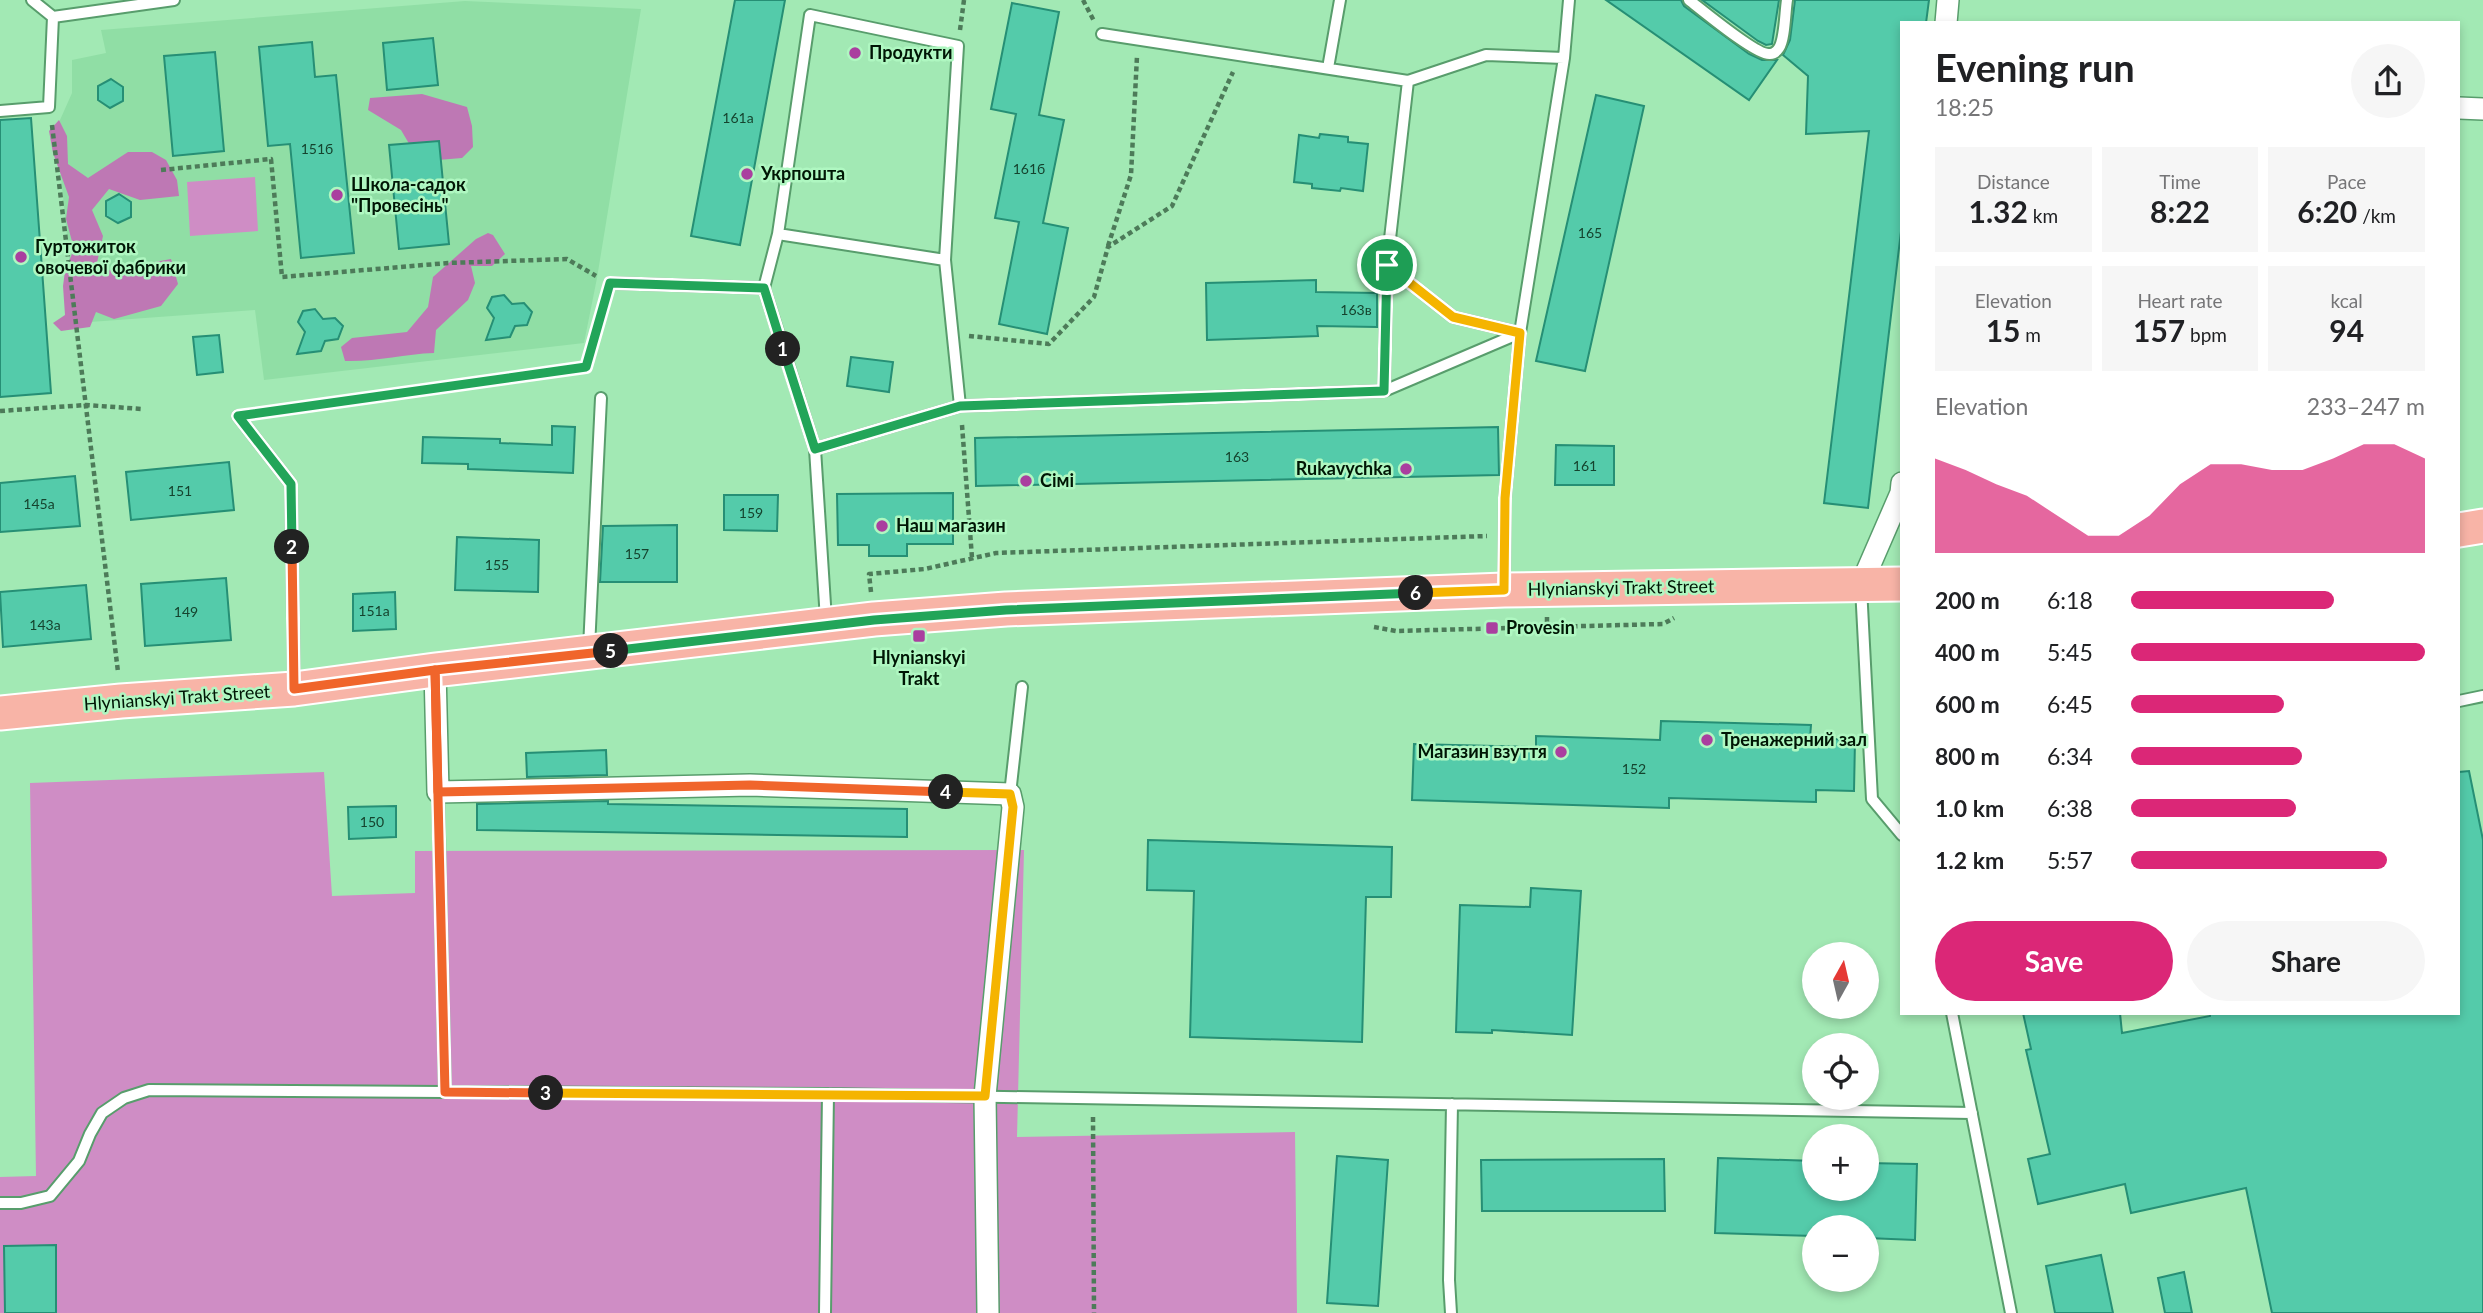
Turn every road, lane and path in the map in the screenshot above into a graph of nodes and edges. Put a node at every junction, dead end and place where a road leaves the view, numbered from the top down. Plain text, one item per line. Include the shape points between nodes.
1 (32, 0) edge
2 (174, 0) edge
3 (964, 0) edge
4 (1339, 0) edge
5 (1569, 0) edge
6 (1689, 0) edge
7 (1787, 0) edge
8 (1948, 0) edge
9 (54, 17) junction
10 (1946, 21) edge
11 (1102, 34) dead end
12 (1138, 39) junction
13 (958, 46) junction
14 (1241, 55) junction
15 (1564, 58) junction
16 (1328, 68) junction
17 (1408, 81) junction
18 (49, 107) junction
19 (2460, 108) edge
20 (2483, 109) edge
21 (0, 111) edge
22 (161, 170) dead end
23 (778, 234) junction
24 (1108, 247) junction
25 (945, 260) junction
26 (1387, 265) junction
27 (610, 283) junction
28 (764, 288) junction
29 (1520, 333) junction
30 (954, 334) junction
31 (1384, 391) junction
32 (601, 398) dead end
33 (86, 405) junction
34 (960, 406) junction
35 (142, 409) dead end
36 (0, 411) edge
37 (238, 416) joint
38 (815, 449) junction
39 (1900, 498) edge
40 (2483, 526) edge
41 (2460, 530) edge
42 (1505, 535) junction
43 (972, 558) junction
44 (1883, 584) edge
45 (1504, 590) junction
46 (872, 600) dead end
47 (826, 625) junction
48 (1492, 628) dead end
49 (1396, 631) dead end
50 (589, 654) junction
51 (435, 670) junction
52 (119, 675) dead end
53 (1021, 687) dead end
54 (294, 689) junction
55 (2483, 696) edge
56 (2460, 701) edge
57 (0, 713) edge
58 (438, 792) junction
59 (1010, 794) junction
60 (1898, 825) edge
61 (1952, 1015) edge
62 (445, 1092) junction
63 (828, 1094) junction
64 (985, 1096) junction
65 (1093, 1098) junction
66 (1452, 1104) junction
67 (1972, 1113) junction
68 (0, 1203) edge
69 (825, 1313) edge
70 (988, 1313) edge
71 (1094, 1313) edge
72 (1451, 1313) edge
73 (2011, 1313) edge

1 - 9 lane
2 - 9 lane
3 - 13 path
4 - 16 lane
5 - 15 lane
6 - 7 lane via 1734,35 1770,54 1781,44
8 - 10 street
9 - 18 lane
11 - 12 lane
12 - 14 lane
12 - 24 path via 1131,175
13 - 23 lane via 810,15
13 - 25 lane
14 - 16 lane
14 - 24 path via 1172,206
15 - 17 lane via 1486,55
15 - 29 lane
16 - 17 lane
17 - 26 lane
18 - 21 lane
18 - 33 path
19 - 20 street
22 - 27 path via 271,159 282,277 448,263 567,259
23 - 25 lane
23 - 28 lane
24 - 30 path via 1094,297 1049,344
25 - 30 lane
26 - 29 lane via 1453,317
26 - 31 lane
27 - 28 lane
27 - 37 path via 586,367
28 - 38 lane
29 - 31 lane
29 - 42 lane
30 - 34 lane
31 - 34 lane
32 - 50 lane
33 - 35 path
33 - 36 path
33 - 52 path
34 - 38 lane
34 - 43 path
37 - 54 lane via 291,484
38 - 47 lane
39 - 44 street
40 - 41 main road
42 - 43 path via 996,553
42 - 45 lane
43 - 46 path via 925,569 869,574
44 - 45 main road, Hlynianskyi Trakt Street
44 - 60 lane via 1872,799
45 - 47 main road, Hlynianskyi Trakt Street via 1006,610
47 - 50 main road, Hlynianskyi Trakt Street
48 - 49 path
50 - 51 main road, Hlynianskyi Trakt Street
51 - 54 main road, Hlynianskyi Trakt Street
51 - 58 street
53 - 59 lane
54 - 57 main road, Hlynianskyi Trakt Street
55 - 56 lane
58 - 59 street via 750,785
58 - 62 lane
59 - 64 street via 1013,807
61 - 67 lane
62 - 63 lane
62 - 68 lane via 149,1090 124,1098 102,1113 79,1161 50,1196
63 - 64 lane
63 - 69 lane
64 - 65 lane
64 - 70 street
65 - 66 lane
65 - 71 path
66 - 67 lane
66 - 72 lane
67 - 73 lane

